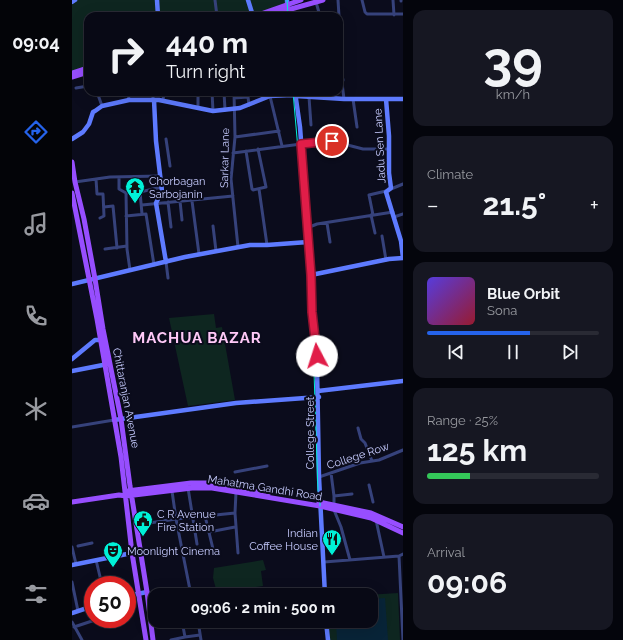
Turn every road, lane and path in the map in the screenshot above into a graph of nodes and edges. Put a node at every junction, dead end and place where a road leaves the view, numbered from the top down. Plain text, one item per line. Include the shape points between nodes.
1 (75, 0) edge
2 (157, 0) edge
3 (215, 0) edge
4 (248, 0) edge
5 (301, 0) edge
6 (323, 0) edge
7 (338, 0) edge
8 (362, 0) edge
9 (394, 0) edge
10 (72, 2) edge
11 (316, 2) junction
12 (287, 5) edge
13 (158, 12) edge
14 (217, 12) edge
15 (252, 12) edge
16 (266, 12) edge
17 (274, 12) edge
18 (319, 12) edge
19 (339, 12) edge
20 (394, 14) junction
21 (403, 14) edge
22 (84, 69) edge
23 (72, 73) edge
24 (84, 73) edge
25 (72, 77) edge
26 (343, 80) edge
27 (84, 87) edge
28 (76, 88) dead end
29 (98, 96) edge
30 (128, 96) edge
31 (152, 96) edge
32 (164, 96) edge
33 (198, 96) edge
34 (212, 96) edge
35 (224, 96) edge
36 (266, 96) edge
37 (270, 96) edge
38 (296, 96) edge
39 (305, 96) edge
40 (248, 97) joint
41 (309, 97) junction
42 (234, 98) joint
43 (344, 99) junction
44 (353, 99) junction
45 (386, 99) junction
46 (403, 99) edge
47 (129, 100) junction
48 (153, 100) junction
49 (163, 100) junction
50 (250, 105) junction
51 (102, 106) junction
52 (198, 108) junction
53 (234, 109) junction
54 (224, 110) junction
55 (213, 111) junction
56 (311, 125) dead end
57 (357, 127) dead end
58 (279, 131) junction
59 (235, 137) junction
60 (72, 139) edge
61 (166, 139) dead end
62 (301, 144) junction
63 (282, 146) junction
64 (258, 149) junction
65 (390, 149) junction
66 (246, 151) junction
67 (233, 153) junction
68 (72, 162) edge
69 (170, 166) dead end
70 (160, 176) junction
71 (119, 177) junction
72 (96, 179) junction
73 (75, 182) junction
74 (403, 184) edge
75 (162, 187) junction
76 (259, 189) junction
77 (388, 190) junction
78 (140, 192) junction
79 (72, 193) edge
80 (126, 193) junction
81 (233, 196) junction
82 (180, 201) junction
83 (192, 201) junction
84 (168, 202) junction
85 (156, 204) junction
86 (142, 205) junction
87 (81, 206) junction
88 (104, 207) junction
89 (73, 208) edge
90 (144, 214) junction
91 (393, 214) junction
92 (403, 214) edge
93 (372, 215) junction
94 (126, 216) junction
95 (100, 218) dead end
96 (182, 220) dead end
97 (327, 223) junction
98 (213, 226) dead end
99 (171, 227) dead end
100 (307, 228) junction
101 (375, 233) dead end
102 (382, 236) dead end
103 (308, 242) junction
104 (330, 242) dead end
105 (268, 245) junction
106 (127, 246) junction
107 (238, 247) junction
108 (117, 248) junction
109 (105, 249) dead end
110 (216, 252) junction
111 (199, 254) junction
112 (403, 258) edge
113 (386, 260) junction
114 (166, 262) junction
115 (154, 265) junction
116 (130, 270) junction
117 (311, 275) junction
118 (168, 278) dead end
119 (95, 279) junction
120 (89, 280) junction
121 (72, 284) edge
122 (103, 340) junction
123 (72, 358) edge
124 (108, 364) junction
125 (72, 371) edge
126 (403, 381) edge
127 (318, 391) junction
128 (317, 398) junction
129 (121, 418) junction
130 (114, 420) junction
131 (72, 427) edge
132 (358, 428) dead end
133 (403, 450) edge
134 (372, 461) junction
135 (267, 466) dead end
136 (235, 472) dead end
137 (331, 473) junction
138 (319, 477) junction
139 (368, 485) dead end
140 (188, 488) junction
141 (172, 490) junction
142 (127, 491) junction
143 (236, 492) junction
144 (352, 494) dead end
145 (334, 496) junction
146 (72, 502) edge
147 (373, 502) dead end
148 (320, 504) junction
149 (335, 507) junction
150 (235, 513) junction
151 (205, 516) junction
152 (193, 518) junction
153 (376, 518) junction
154 (176, 519) junction
155 (136, 525) junction
156 (235, 527) junction
157 (403, 527) edge
158 (209, 532) junction
159 (403, 533) edge
160 (92, 542) dead end
161 (197, 544) dead end
162 (78, 546) dead end
163 (72, 547) edge
164 (132, 553) junction
165 (214, 553) dead end
166 (238, 553) dead end
167 (403, 554) edge
168 (399, 556) junction
169 (384, 557) junction
170 (96, 560) junction
171 (350, 560) junction
172 (324, 562) junction
173 (74, 565) edge
174 (100, 576) edge
175 (72, 582) edge
176 (189, 588) edge
177 (325, 588) edge
178 (147, 592) junction
179 (139, 593) junction
180 (136, 594) edge
181 (84, 608) edge
182 (78, 610) junction
183 (72, 613) edge
184 (72, 622) edge
185 (84, 623) edge
186 (74, 626) junction
187 (184, 628) edge
188 (199, 628) edge
189 (327, 628) edge
190 (200, 635) junction
191 (186, 637) junction
192 (82, 640) edge
193 (146, 640) edge
194 (153, 640) edge
195 (171, 640) edge
196 (201, 640) edge
197 (328, 640) edge
198 (403, 640) edge

1 - 10 street
2 - 13 street
3 - 14 street
4 - 15 street
5 - 12 main road
6 - 11 main road
7 - 19 street
8 - 20 street via 367,14
9 - 20 street
11 - 12 main road
11 - 18 street
12 - 16 main road
12 - 17 main road
20 - 21 street
22 - 23 main road
24 - 25 main road
26 - 43 street
27 - 28 street
29 - 51 street
30 - 47 street
31 - 48 street
32 - 49 street
33 - 52 street
34 - 55 street
35 - 54 street
36 - 50 street
37 - 58 street
38 - 62 street, College Street
39 - 41 street
40 - 42 street
40 - 50 street
41 - 43 street
41 - 56 street
42 - 53 street, Sarkar Lane
43 - 44 street
44 - 45 street
44 - 57 street
45 - 46 street
45 - 65 street, Jadu Sen Lane
47 - 48 street
47 - 51 street
48 - 49 street
48 - 70 street
49 - 52 street
50 - 53 street
51 - 60 street via 93,112 83,132
52 - 55 street
53 - 54 street
53 - 59 street, Sarkar Lane
54 - 55 street
58 - 59 street
58 - 63 street
59 - 67 street, Sarkar Lane
61 - 69 street
62 - 63 street
62 - 65 street via 336,141 363,149
62 - 100 street, College Street
63 - 64 street
64 - 66 street
64 - 76 street via 266,187
65 - 77 street, Jadu Sen Lane
66 - 67 street
66 - 76 street via 252,190
67 - 81 street, Sarkar Lane
68 - 73 main road, Chittaranjan Avenue
70 - 71 street
70 - 75 street
71 - 72 street
71 - 80 street via 119,189
72 - 73 street
72 - 88 street via 97,194 103,194
73 - 87 main road, Chittaranjan Avenue
74 - 77 street
75 - 78 street
75 - 85 street
76 - 105 street
77 - 91 street, Jadu Sen Lane
77 - 93 street via 369,195
78 - 80 street
78 - 86 street
79 - 89 main road
80 - 94 street
81 - 83 street
81 - 107 street, Sarkar Lane
82 - 83 street
82 - 84 street
82 - 96 street
83 - 111 street
84 - 85 street
84 - 99 street
85 - 86 street
85 - 114 street
86 - 90 street
87 - 89 street
87 - 119 main road, Chittaranjan Avenue
88 - 95 street via 104,216
88 - 108 street via 113,206
89 - 120 main road
90 - 94 street
90 - 115 street
91 - 92 street
91 - 93 street
91 - 112 street, Jadu Sen Lane
93 - 97 street
93 - 101 street
94 - 106 street
97 - 100 street
97 - 104 street
98 - 110 street
100 - 103 street, College Street
102 - 113 street
103 - 105 street
103 - 117 street, College Street
105 - 107 street
106 - 108 street
106 - 116 street
107 - 110 street
108 - 109 street
110 - 111 street
111 - 114 street
112 - 113 street
113 - 117 street
114 - 115 street
114 - 118 street
115 - 116 street
116 - 119 street
117 - 127 street, College Street
119 - 120 street
119 - 122 main road, Chittaranjan Avenue
120 - 121 street
120 - 122 main road
122 - 123 street via 95,340
122 - 124 main road, Chittaranjan Avenue
124 - 125 street
124 - 129 main road, Chittaranjan Avenue
124 - 130 main road
126 - 127 street
127 - 128 street, College Street
128 - 129 street via 236,403
128 - 138 street, College Street
129 - 130 street
129 - 142 main road, Chittaranjan Avenue
130 - 131 street
130 - 142 main road
132 - 134 street
133 - 134 street, College Row
134 - 137 street, College Row
135 - 136 street
137 - 138 street, College Row
137 - 145 street
138 - 148 street, College Street
139 - 147 street
140 - 141 main road, Mahatma Gandhi Road
140 - 143 main road, Mahatma Gandhi Road
140 - 152 street
141 - 142 main road, Mahatma Gandhi Road
141 - 154 street
142 - 146 main road, Mahatma Gandhi Road via 119,495
142 - 148 main road, Mahatma Gandhi Road via 210,483
142 - 155 main road, Chittaranjan Avenue
142 - 164 main road
143 - 148 main road, Mahatma Gandhi Road
143 - 150 street
144 - 145 street
145 - 149 street
148 - 149 main road, Mahatma Gandhi Road
148 - 172 street, College Street
149 - 153 main road, Mahatma Gandhi Road
149 - 171 street
150 - 151 street
150 - 156 street
151 - 152 street
151 - 158 street
152 - 154 street
152 - 161 street
153 - 157 main road, Mahatma Gandhi Road
153 - 159 main road, Mahatma Gandhi Road
153 - 169 street
154 - 155 street
154 - 176 street
155 - 178 main road, Chittaranjan Avenue
156 - 158 street
156 - 166 street
158 - 165 street
160 - 162 street
163 - 173 street
164 - 170 street
164 - 179 main road
167 - 168 street
168 - 169 street
168 - 198 street
169 - 171 street
170 - 173 street
170 - 174 street
171 - 172 street
172 - 177 street, College Street
175 - 182 street
178 - 179 street
178 - 194 main road, Chittaranjan Avenue
179 - 180 street
179 - 193 main road
181 - 182 street
182 - 183 street
184 - 186 street
185 - 186 street
186 - 192 street
187 - 191 street
188 - 190 street
189 - 197 street
190 - 191 street
190 - 196 street
191 - 195 street

